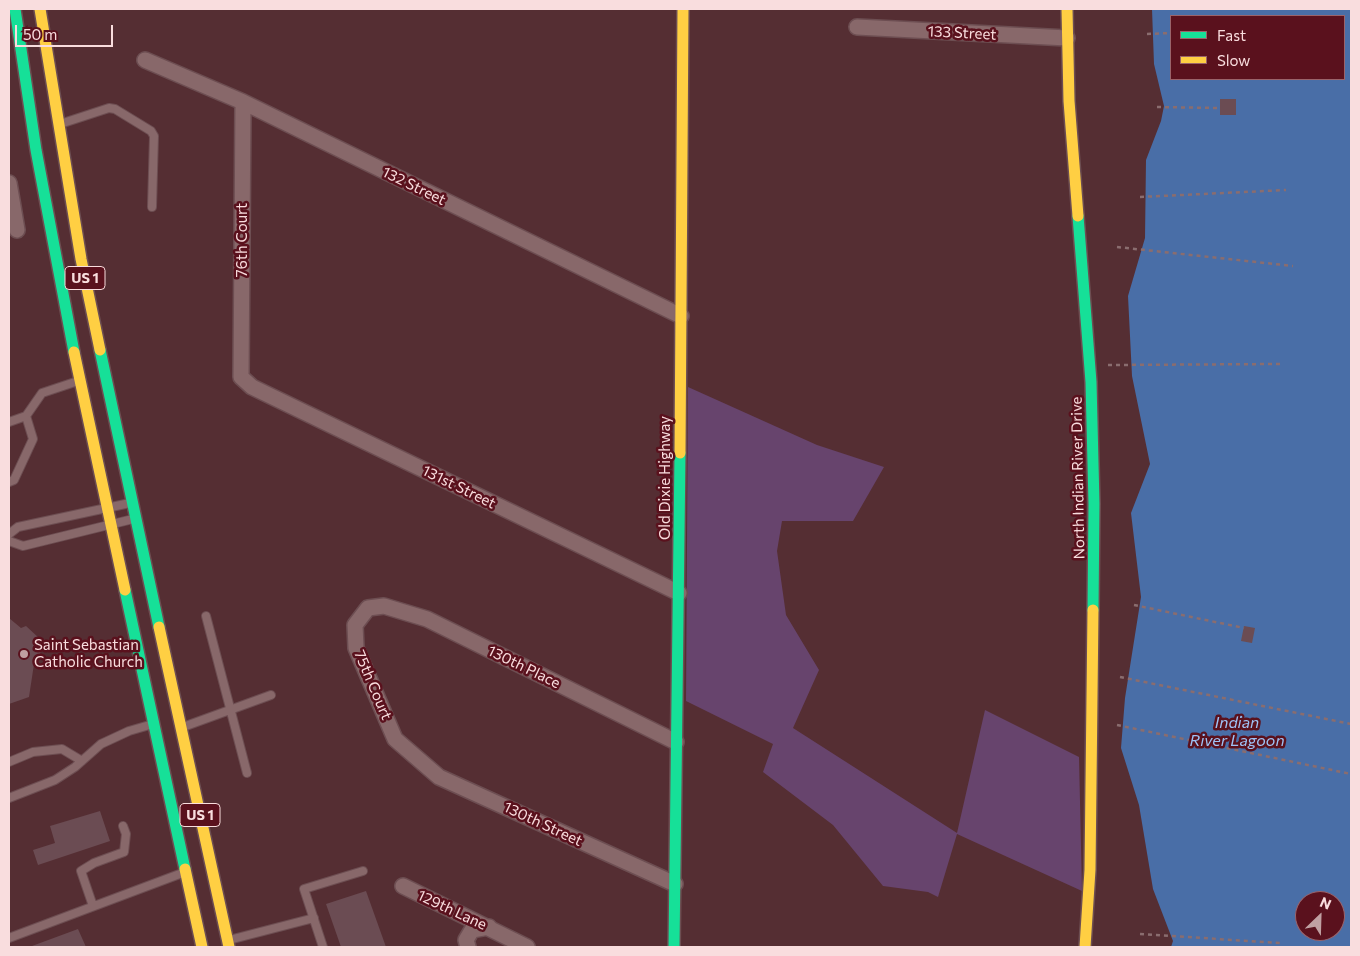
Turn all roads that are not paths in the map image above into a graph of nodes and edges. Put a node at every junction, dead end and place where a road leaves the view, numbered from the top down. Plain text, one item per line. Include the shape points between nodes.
1 (14, 9) edge
2 (40, 9) edge
3 (1067, 9) edge
4 (680, 10) edge
5 (857, 28) dead end
6 (1067, 38) junction
7 (145, 60) dead end
8 (16, 66) edge
9 (243, 102) junction
10 (58, 124) junction
11 (9, 183) edge
12 (152, 207) dead end
13 (11, 208) edge
14 (17, 230) dead end
15 (681, 316) junction
16 (241, 377) joint
17 (80, 381) junction
18 (26, 416) junction
19 (9, 422) edge
20 (9, 482) edge
21 (132, 502) junction
22 (107, 508) junction
23 (135, 519) junction
24 (111, 525) junction
25 (9, 534) edge
26 (9, 541) edge
27 (679, 593) junction
28 (368, 608) joint
29 (206, 616) dead end
30 (271, 695) dead end
31 (230, 710) junction
32 (155, 724) junction
33 (181, 728) junction
34 (676, 742) junction
35 (415, 758) joint
36 (82, 761) junction
37 (9, 762) edge
38 (247, 773) dead end
39 (9, 798) edge
40 (123, 826) dead end
41 (187, 871) junction
42 (363, 871) dead end
43 (675, 884) junction
44 (403, 886) dead end
45 (93, 906) junction
46 (314, 918) junction
47 (489, 927) junction
48 (9, 938) edge
49 (228, 944) edge
50 (202, 947) edge
51 (323, 947) edge
52 (468, 947) edge
53 (527, 947) edge
54 (674, 947) edge
55 (1085, 947) edge

1 - 8 main road, US 1
2 - 10 main road, US 1
3 - 6 main road, North Indian River Drive
4 - 15 main road, Old Dixie Highway
5 - 6 street, 133 Street
6 - 55 main road, North Indian River Drive via 1068,101 1091,382 1094,504 1090,870
7 - 9 street, 132 Street
8 - 17 main road, US 1 via 36,150
9 - 15 street, 132 Street
9 - 16 street, 76th Court
10 - 12 lane via 109,108 151,130 154,136
10 - 21 main road, US 1 via 81,258
11 - 13 street
13 - 14 street
15 - 27 main road, Old Dixie Highway
16 - 27 street, 131st Street via 252,387
17 - 18 lane via 42,393
17 - 22 main road, US 1
18 - 19 lane
18 - 20 lane via 33,438 14,480
21 - 22 lane
21 - 23 main road, US 1
22 - 24 main road, US 1
22 - 25 lane via 18,527
23 - 24 lane
23 - 33 main road, US 1
24 - 26 lane via 23,546
24 - 32 main road, US 1
27 - 34 main road, Old Dixie Highway
28 - 34 street, 130th Place via 384,606 428,619
28 - 35 street, 75th Court via 355,625 356,648 395,739
29 - 31 lane
30 - 31 lane
31 - 33 lane
31 - 38 lane
32 - 36 lane via 101,744
32 - 41 main road, US 1
33 - 49 main road, US 1
34 - 43 main road, Old Dixie Highway
35 - 43 street, 130th Street via 439,777
36 - 37 lane via 62,749 33,752
36 - 39 lane via 56,780
40 - 45 lane via 126,834 124,852 81,871
41 - 45 lane
41 - 50 main road, US 1
42 - 46 lane via 304,889
43 - 54 main road, Old Dixie Highway
44 - 47 street, 129th Lane
45 - 48 lane
46 - 49 lane
46 - 51 lane
47 - 52 street via 472,930 466,940
47 - 53 street, 129th Lane

